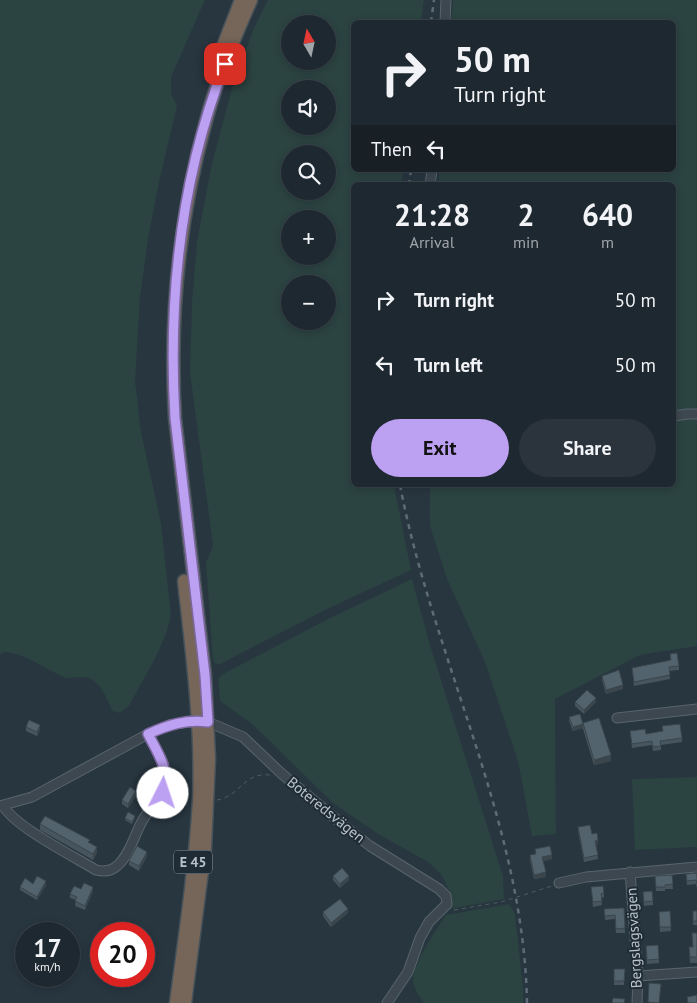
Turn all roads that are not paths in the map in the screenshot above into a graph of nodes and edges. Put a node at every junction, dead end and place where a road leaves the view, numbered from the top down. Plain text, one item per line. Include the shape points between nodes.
1 (241, 0) edge
2 (251, 0) edge
3 (446, 0) edge
4 (445, 20) edge
5 (697, 414) edge
6 (676, 416) edge
7 (697, 709) edge
8 (617, 718) dead end
9 (203, 722) junction
10 (148, 734) junction
11 (2, 806) edge
12 (697, 867) edge
13 (630, 872) junction
14 (559, 883) road end
15 (697, 972) edge
16 (638, 976) junction
17 (176, 1003) edge
18 (185, 1003) edge
19 (387, 1003) edge
20 (637, 1003) edge

1 - 9 highway, E 45 via 209,86 187,163 167,298 167,420
2 - 9 highway, E 45 via 218,80 206,120 185,211 174,298 172,378 205,675
3 - 4 street
5 - 6 street
7 - 8 street
9 - 10 street via 169,725
9 - 17 highway, E 45 via 195,846
9 - 18 highway, E 45 via 208,800 205,848
9 - 19 street, Boteredsvägen via 243,737 343,825 446,896 447,904 420,938 408,972
10 - 11 street via 32,797
10 - 11 street via 165,770 165,785 130,848 114,868 96,870 29,829 7,814
12 - 13 street
13 - 14 street
13 - 16 street, Bergslagsvägen
15 - 16 street
16 - 20 street, Bergslagsvägen

